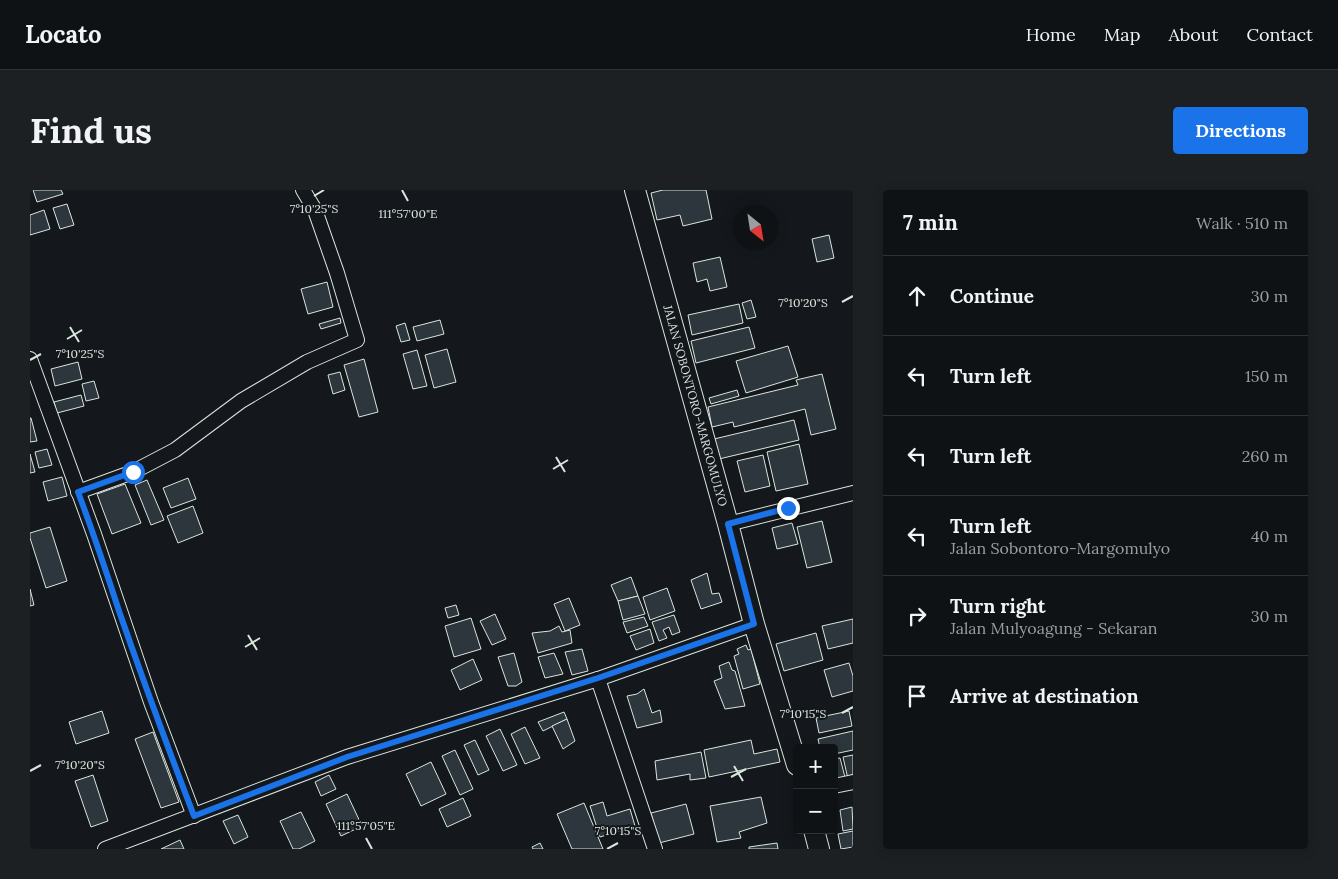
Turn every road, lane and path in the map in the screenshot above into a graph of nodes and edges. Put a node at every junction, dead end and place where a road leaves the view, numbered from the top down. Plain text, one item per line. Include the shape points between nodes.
1 (303, 190) edge
2 (635, 190) edge
3 (30, 359) edge
4 (78, 492) junction
5 (853, 493) edge
6 (728, 524) junction
7 (754, 624) junction
8 (598, 678) junction
9 (793, 752) edge
10 (853, 782) edge
11 (838, 785) edge
12 (194, 816) junction
13 (815, 834) edge
14 (652, 848) edge
15 (108, 849) edge
16 (819, 849) edge

1 - 4 street via 316,210 357,340 307,362 241,401 175,450 133,472
2 - 6 street, JALAN SOBONTORO-MARGOMULYO
3 - 4 street
4 - 12 street
5 - 6 street
6 - 7 street, JALAN SOBONTORO-MARGOMULYO
7 - 8 street
7 - 9 street, JALAN SOBONTORO-MARGOMULYO
8 - 12 street via 347,757
8 - 14 street
10 - 11 street
12 - 15 street
13 - 16 street

